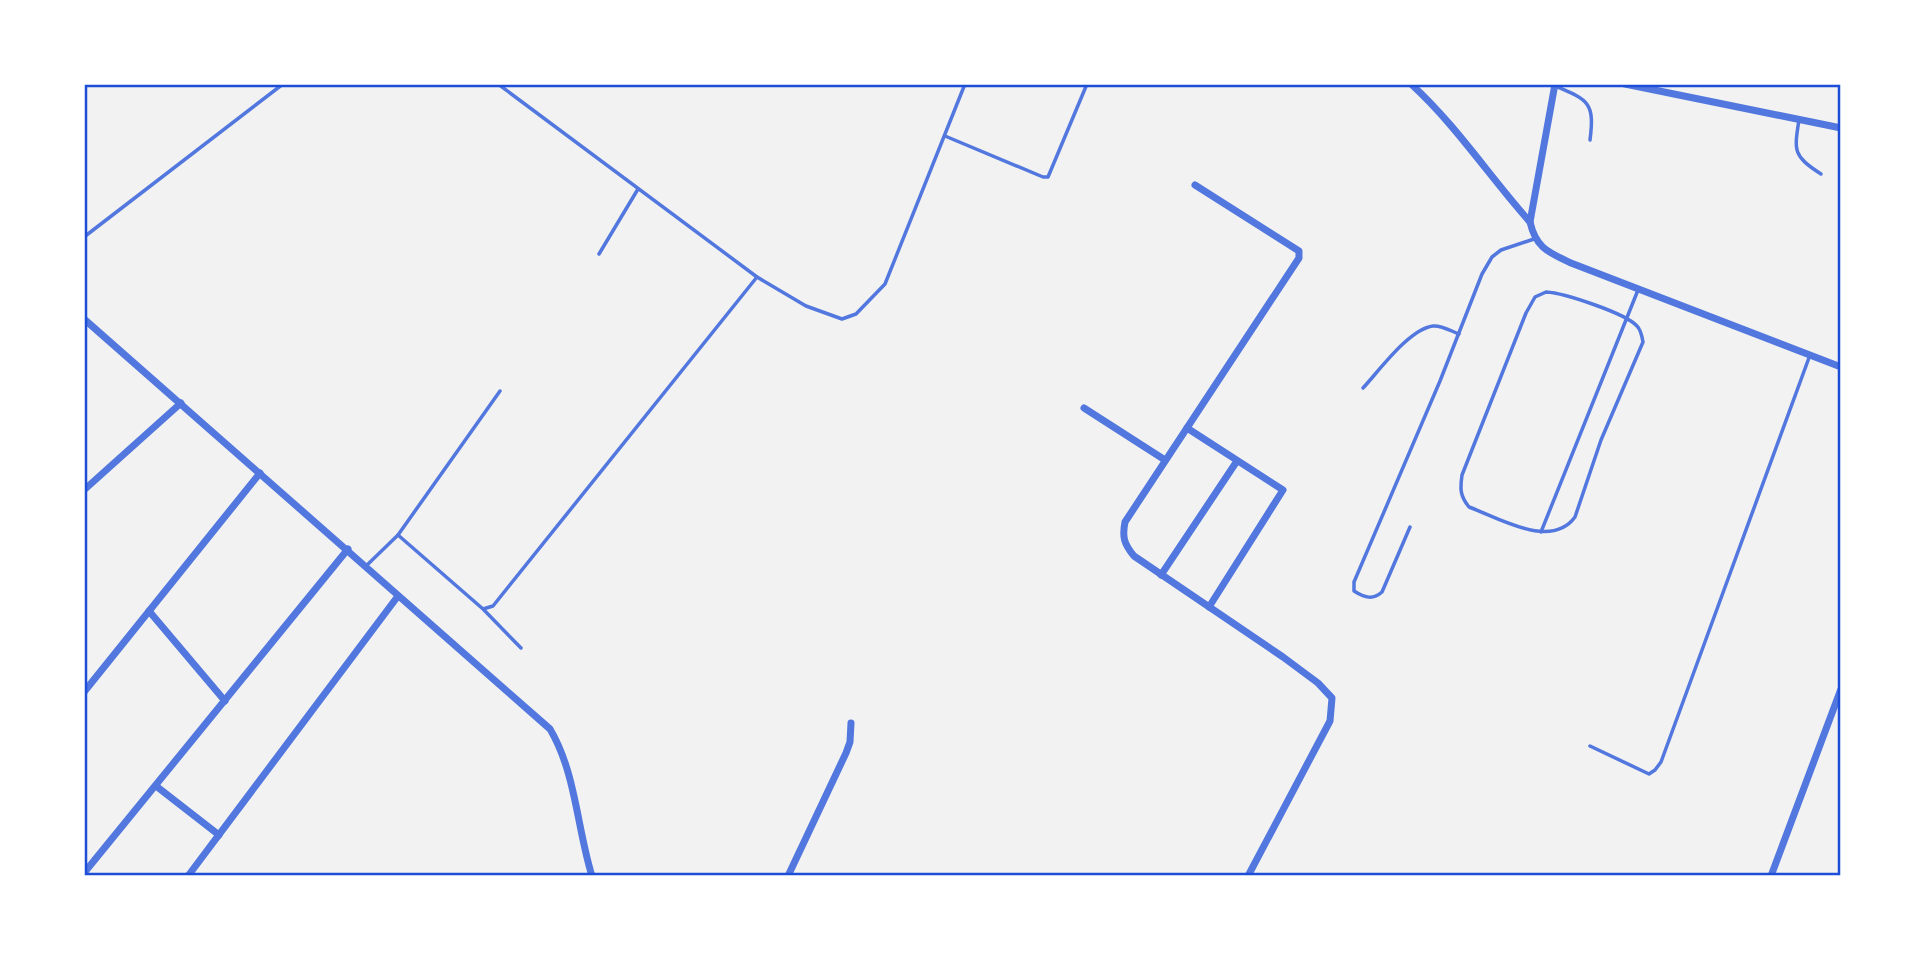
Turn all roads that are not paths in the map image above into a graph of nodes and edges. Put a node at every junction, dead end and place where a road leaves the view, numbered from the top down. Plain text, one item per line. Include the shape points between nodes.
1 (283, 84) edge
2 (498, 84) edge
3 (965, 84) edge
4 (1087, 84) edge
5 (1411, 84) edge
6 (1625, 84) edge
7 (1555, 85) edge
8 (1652, 87) edge
9 (1799, 120) junction
10 (1841, 128) edge
11 (945, 136) junction
12 (1590, 140) dead end
13 (1821, 174) dead end
14 (1195, 185) dead end
15 (638, 189) junction
16 (1530, 222) junction
17 (84, 237) edge
18 (1534, 239) junction
19 (599, 254) dead end
20 (757, 277) junction
21 (1639, 289) junction
22 (1626, 318) junction
23 (84, 319) edge
24 (1459, 334) junction
25 (1810, 355) junction
26 (1841, 367) edge
27 (1363, 388) dead end
28 (500, 391) dead end
29 (181, 403) junction
30 (1084, 408) dead end
31 (1187, 428) junction
32 (1166, 460) junction
33 (1237, 461) junction
34 (260, 473) junction
35 (84, 490) edge
36 (1410, 527) dead end
37 (1541, 532) junction
38 (398, 535) junction
39 (348, 549) junction
40 (365, 568) junction
41 (1161, 575) junction
42 (398, 596) junction
43 (1209, 607) junction
44 (483, 609) junction
45 (149, 611) junction
46 (521, 648) dead end
47 (1841, 689) edge
48 (84, 692) edge
49 (225, 701) junction
50 (851, 723) dead end
51 (1590, 746) dead end
52 (156, 786) junction
53 (219, 835) junction
54 (84, 873) edge
55 (589, 874) edge
56 (188, 876) edge
57 (788, 876) edge
58 (1248, 876) edge
59 (1771, 876) edge

1 - 17 lane
2 - 15 lane
3 - 11 lane
4 - 11 lane via 1048,177
5 - 16 street via 1443,115
6 - 8 street
7 - 12 lane via 1588,104 1593,119
7 - 16 street
8 - 9 street
9 - 10 street
9 - 13 lane via 1797,155
11 - 20 lane via 885,284 856,314 842,319 806,306
14 - 31 street via 1298,251 1299,258
15 - 19 lane
15 - 20 lane
16 - 18 street
18 - 21 street via 1556,256
18 - 24 lane via 1513,244 1492,257
20 - 44 lane via 498,602
21 - 22 lane
21 - 25 street
22 - 37 lane
22 - 37 lane via 1641,331 1643,342 1601,440 1575,517 1568,527
22 - 37 lane via 1558,293 1535,297 1462,475 1462,499 1469,507
23 - 29 street
24 - 27 lane via 1436,325 1424,328
24 - 36 lane via 1354,591 1370,598 1382,592
25 - 26 street
25 - 51 lane via 1661,762 1649,774
28 - 38 lane
29 - 34 street
29 - 35 street
30 - 32 street
31 - 32 street
31 - 33 street
32 - 41 street via 1125,522 1122,534 1124,545 1134,556
33 - 41 street
33 - 43 street via 1283,490
34 - 39 street
34 - 45 street
38 - 40 lane
38 - 44 lane
39 - 40 street
39 - 49 street
40 - 42 street
41 - 43 street
42 - 53 street
42 - 55 street via 550,729 562,749
43 - 58 street via 1318,683 1332,698 1330,721
44 - 46 lane
45 - 48 street
45 - 49 street
47 - 59 street
49 - 52 street
50 - 57 street via 846,753
52 - 53 street
52 - 54 street
53 - 56 street

